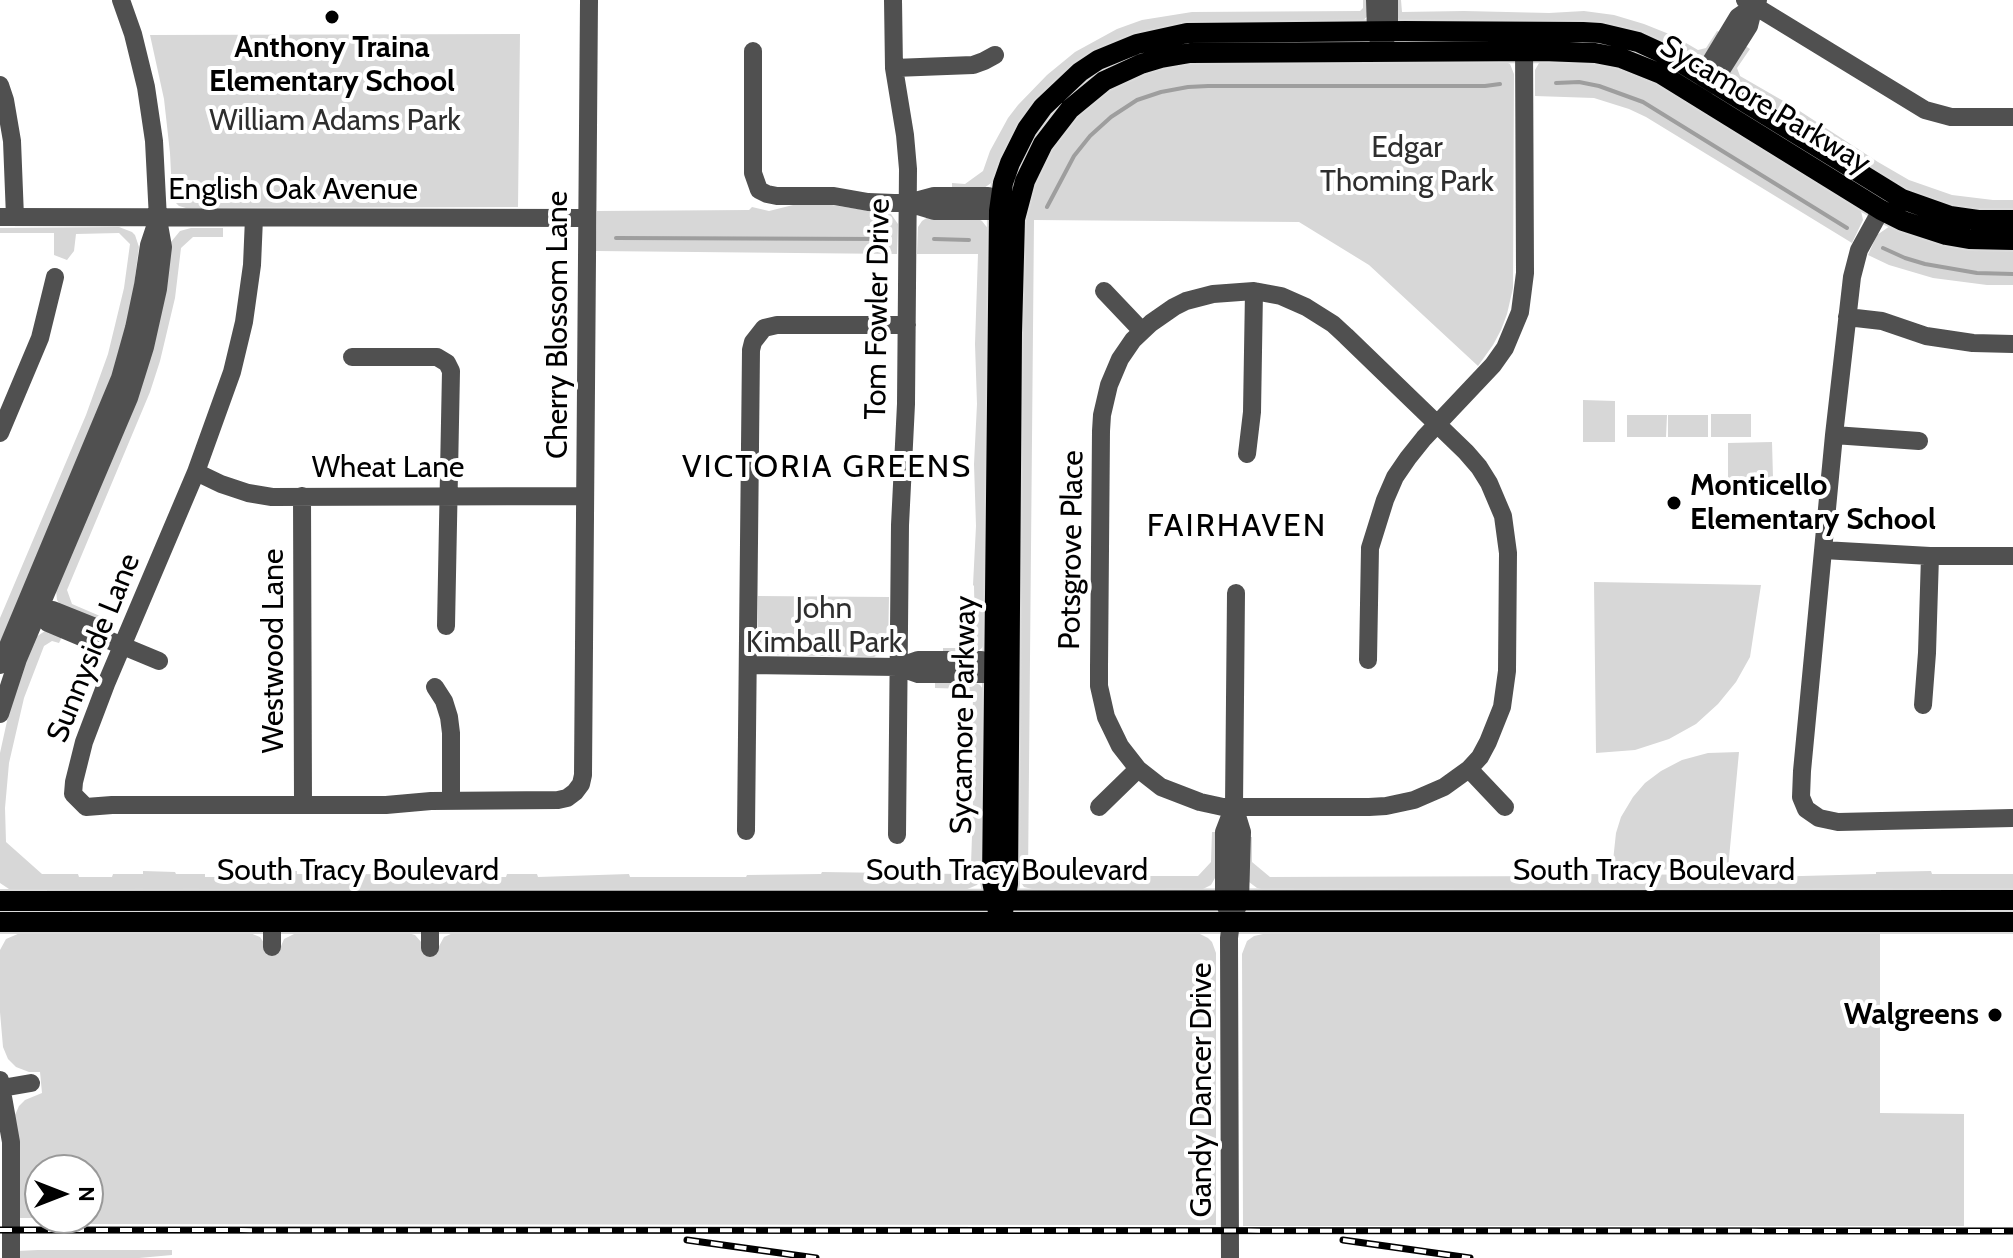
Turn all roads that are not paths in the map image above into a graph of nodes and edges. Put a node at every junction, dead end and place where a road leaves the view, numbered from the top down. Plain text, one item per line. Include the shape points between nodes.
1 (121, 0) edge
2 (589, 0) edge
3 (893, 0) edge
4 (1375, 0) edge
5 (1389, 0) edge
6 (1752, 2) edge
7 (1382, 31) junction
8 (1524, 42) junction
9 (753, 51) dead end
10 (1382, 52) junction
11 (995, 55) dead end
12 (894, 68) junction
13 (0, 85) edge
14 (1705, 88) junction
15 (2013, 117) edge
16 (908, 203) junction
17 (1005, 206) junction
18 (1881, 210) junction
19 (8, 217) edge
20 (254, 218) junction
21 (587, 218) junction
22 (158, 219) junction
23 (2013, 220) edge
24 (2013, 240) edge
25 (55, 277) dead end
26 (1104, 291) dead end
27 (1254, 291) junction
28 (1847, 317) junction
29 (907, 325) junction
30 (1142, 331) junction
31 (2013, 344) edge
32 (352, 357) dead end
33 (6, 403) edge
34 (1438, 423) junction
35 (0, 433) edge
36 (1834, 435) junction
37 (1919, 441) dead end
38 (1247, 454) dead end
39 (196, 472) junction
40 (302, 496) junction
41 (447, 496) junction
42 (585, 496) junction
43 (1823, 550) junction
44 (1930, 556) junction
45 (2013, 556) edge
46 (1236, 593) dead end
47 (32, 608) junction
48 (446, 626) dead end
49 (115, 643) junction
50 (1368, 660) dead end
51 (159, 661) dead end
52 (0, 665) edge
53 (748, 665) junction
54 (898, 667) junction
55 (999, 668) junction
56 (435, 687) dead end
57 (1923, 705) dead end
58 (0, 714) edge
59 (1138, 769) junction
60 (1469, 769) junction
61 (451, 800) junction
62 (303, 805) junction
63 (1234, 806) junction
64 (1099, 807) dead end
65 (1505, 807) dead end
66 (2013, 818) edge
67 (746, 831) dead end
68 (897, 835) dead end
69 (2013, 900) edge
70 (0, 901) edge
71 (1000, 901) junction
72 (1232, 901) junction
73 (0, 922) edge
74 (430, 922) junction
75 (1001, 922) junction
76 (1231, 922) junction
77 (2013, 922) edge
78 (272, 923) junction
79 (272, 947) dead end
80 (430, 948) dead end
81 (31, 1083) dead end
82 (1, 1084) edge
83 (11, 1258) edge
84 (1230, 1258) edge

1 - 22 street via 149,102
2 - 21 street, Cherry Blossom Lane
3 - 12 street, Tom Fowler Drive
4 - 7 street
5 - 7 street
6 - 14 street via 1749,26
6 - 15 street via 1925,110 1951,117
7 - 8 main road, Sycamore Parkway
7 - 10 street
7 - 17 main road, Sycamore Parkway via 1187,33 1118,51 1080,72 1043,107 1017,146 1003,183
8 - 10 main road, Sycamore Parkway
8 - 14 main road, Sycamore Parkway via 1621,58
8 - 34 street via 1525,273 1520,312 1493,365
9 - 16 street via 753,173 759,190 777,196
10 - 17 main road, Sycamore Parkway via 1190,53 1121,72 1095,88 1055,126
11 - 12 street via 973,65
12 - 16 street, Tom Fowler Drive via 907,151
13 - 19 street via 12,141
14 - 18 main road, Sycamore Parkway
14 - 23 main road, Sycamore Parkway via 1902,199 1950,216
16 - 17 street via 934,196 988,196
16 - 29 street, Tom Fowler Drive
17 - 55 main road, Sycamore Parkway via 1013,247
18 - 24 main road, Sycamore Parkway via 1946,235
18 - 28 street via 1855,262
19 - 22 street, English Oak Avenue
20 - 21 street, English Oak Avenue
20 - 22 street, English Oak Avenue
20 - 39 street, Sunnyside Lane via 244,322
21 - 42 street, Cherry Blossom Lane
22 - 47 street via 160,275 141,362
25 - 33 street via 40,338
26 - 30 street
27 - 30 street, Potsgrove Place via 1186,301
27 - 34 street, Potsgrove Place via 1294,301 1333,324
27 - 38 street
28 - 31 street via 1882,321 1926,336
28 - 36 street
29 - 53 street via 770,325 753,342
29 - 54 street, Tom Fowler Drive
30 - 59 street, Potsgrove Place via 1114,371 1101,431 1099,686 1112,733
32 - 41 street via 437,357 447,363
33 - 35 street
34 - 50 street via 1395,477 1373,534
34 - 60 street, Potsgrove Place via 1479,467 1497,499 1508,553 1505,689 1497,724
36 - 37 street
36 - 43 street
39 - 40 street, Wheat Lane via 248,493
39 - 49 street, Sunnyside Lane
40 - 41 street, Wheat Lane
40 - 62 street, Westwood Lane
41 - 42 street, Wheat Lane
41 - 48 street
42 - 61 street, Cherry Blossom Lane via 581,784 558,800
43 - 44 street
43 - 66 street via 1802,771 1806,809 1838,822
44 - 45 street
44 - 57 street
46 - 63 street
47 - 49 street via 48,623 93,642
47 - 52 street
47 - 58 street
49 - 51 street
49 - 62 street, Sunnyside Lane via 74,782 73,794 86,807
53 - 54 street
53 - 67 street
54 - 55 street via 918,660 981,660
54 - 68 street, Tom Fowler Drive
55 - 71 main road, Sycamore Parkway via 1008,884
56 - 61 street via 450,725
59 - 63 street, Potsgrove Place via 1187,799
59 - 64 street
60 - 63 street, Potsgrove Place via 1429,795 1386,806
60 - 65 street
61 - 62 street, Sunnyside Lane
63 - 72 street via 1242,832
69 - 72 main road, South Tracy Boulevard
70 - 71 main road, South Tracy Boulevard
71 - 72 main road, South Tracy Boulevard
71 - 75 main road, Sycamore Parkway
72 - 76 street
73 - 78 main road, South Tracy Boulevard
74 - 75 main road, South Tracy Boulevard
74 - 78 main road, South Tracy Boulevard
74 - 80 street
75 - 76 main road, South Tracy Boulevard
76 - 77 main road, South Tracy Boulevard
76 - 84 street, Gandy Dancer Drive
78 - 79 street
81 - 82 street
82 - 83 street via 11,1142

